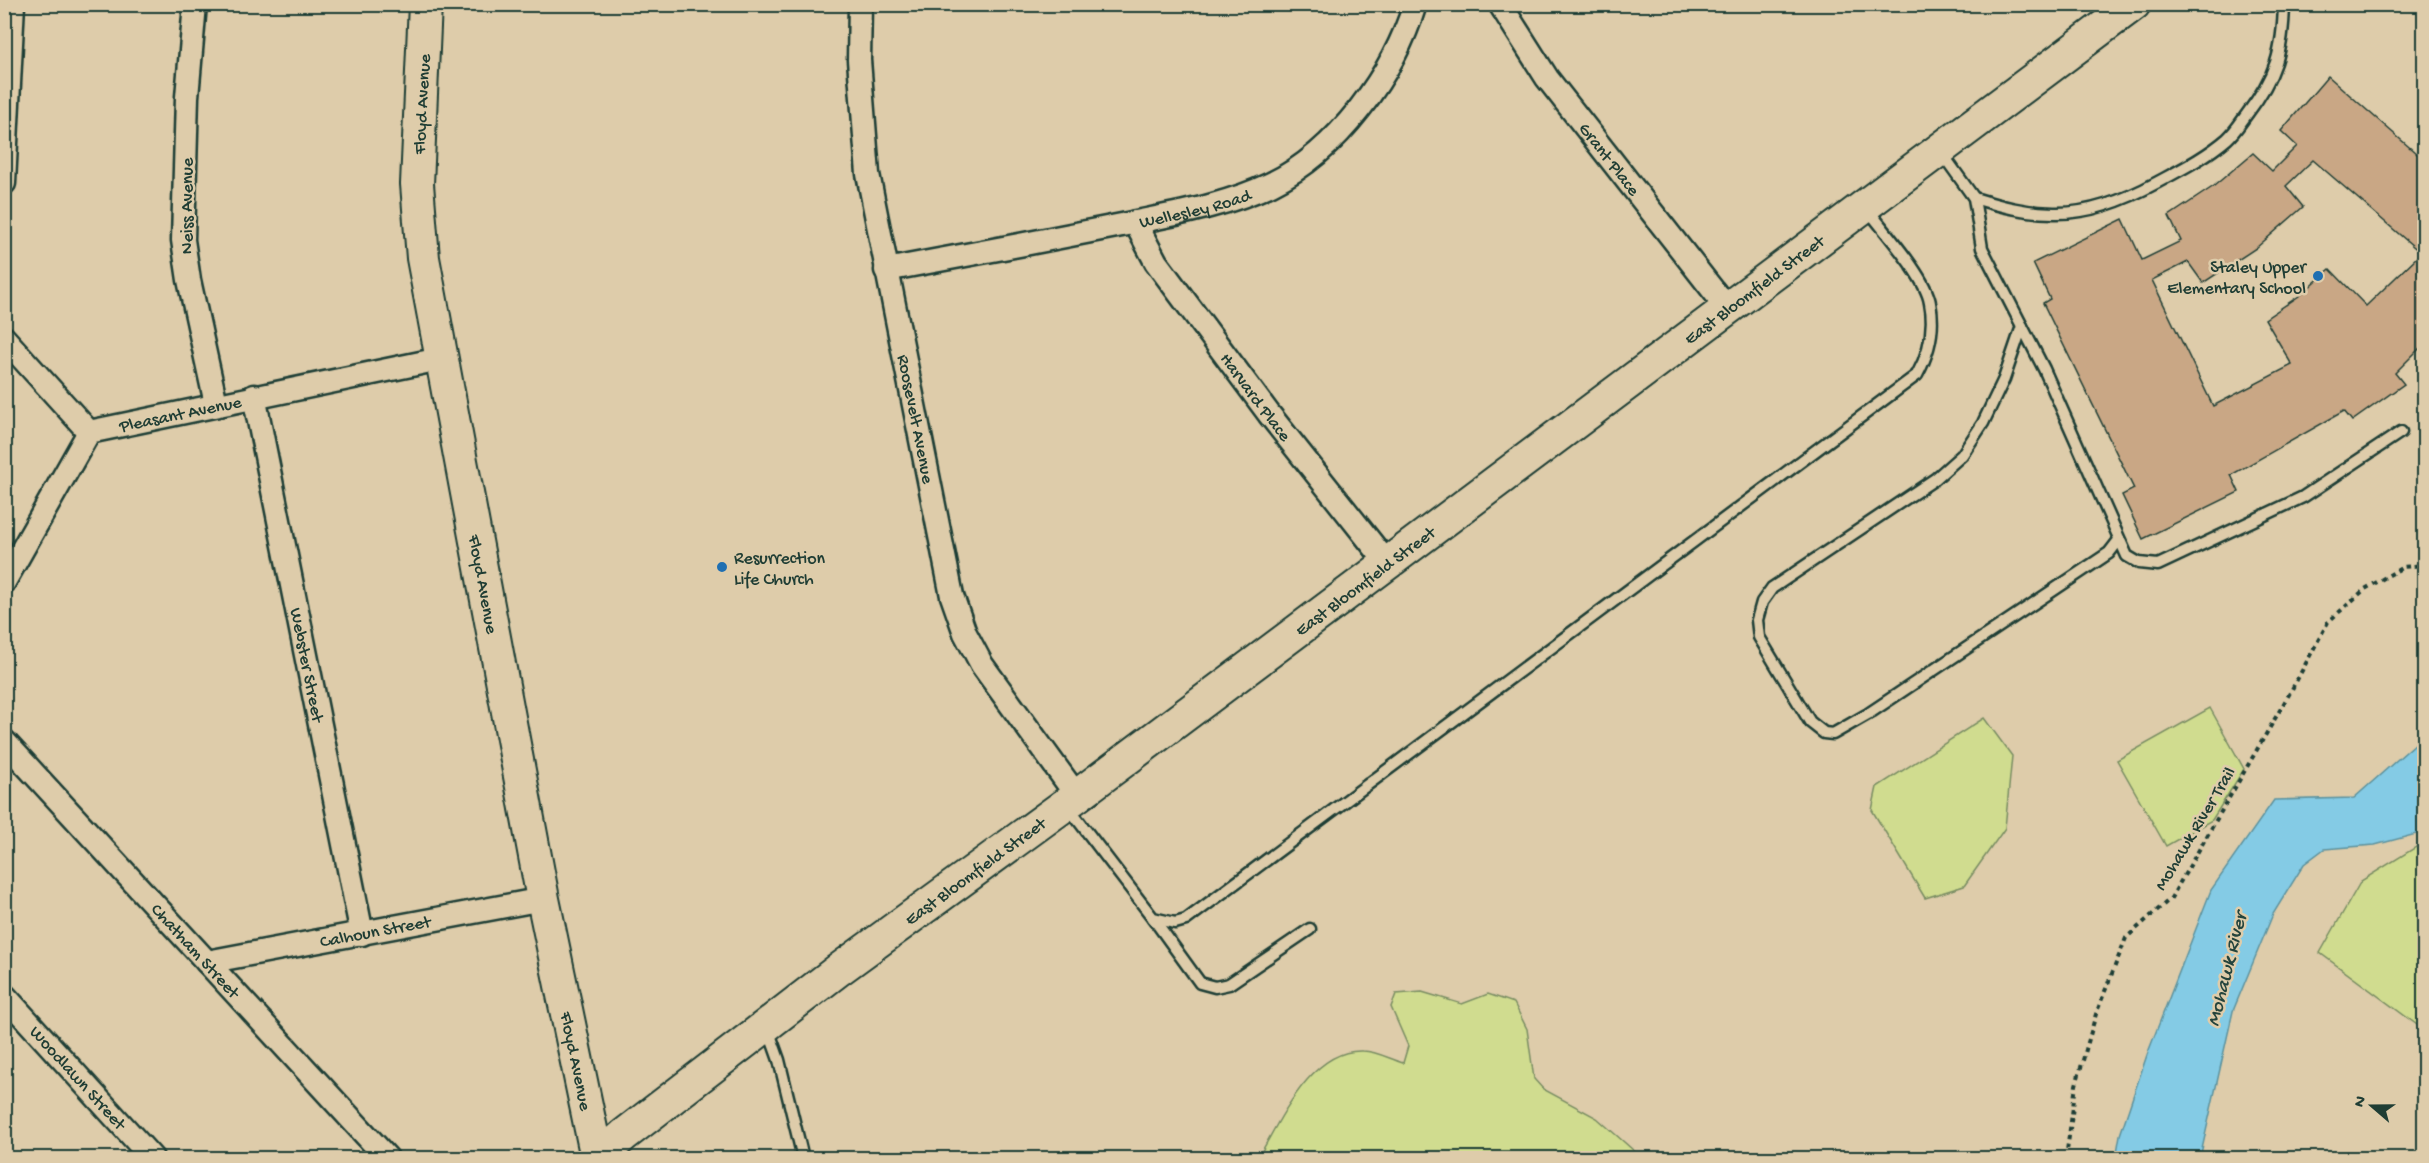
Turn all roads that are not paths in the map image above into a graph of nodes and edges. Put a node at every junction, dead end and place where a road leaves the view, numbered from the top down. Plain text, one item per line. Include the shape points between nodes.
1 (13, 4) edge
2 (195, 4) edge
3 (426, 4) edge
4 (861, 4) edge
5 (1415, 4) edge
6 (1500, 4) edge
7 (2134, 4) edge
8 (2284, 4) edge
9 (1939, 149) junction
10 (4, 183) edge
11 (1974, 198) junction
12 (1864, 205) junction
13 (1135, 222) junction
14 (886, 270) junction
15 (1727, 308) junction
16 (2022, 326) junction
17 (4, 338) edge
18 (440, 359) junction
19 (254, 396) junction
20 (216, 404) junction
21 (89, 432) junction
22 (2401, 432) dead end
23 (2119, 540) junction
24 (1388, 564) junction
25 (4, 582) edge
26 (4, 741) edge
27 (1072, 800) junction
28 (543, 899) junction
29 (1153, 918) junction
30 (1310, 929) dead end
31 (362, 934) junction
32 (207, 962) junction
33 (4, 995) edge
34 (767, 1025) junction
35 (152, 1158) edge
36 (387, 1158) edge
37 (597, 1158) edge
38 (802, 1158) edge

1 - 10 street
2 - 20 street, Neiss Avenue via 187,97 183,240
3 - 18 street, Floyd Avenue via 417,184 423,258
4 - 14 street, Roosevelt Avenue via 860,60 868,174
5 - 13 street, Wellesley Road via 1377,86 1337,134 1308,160 1271,184 1217,205
6 - 15 street, Grant Place via 1547,78
7 - 9 street, East Bloomfield Street
8 - 11 lane via 2278,58 2262,94 2229,138 2192,164 2139,192 2097,208 2055,213 2007,208
9 - 11 lane
9 - 12 street, East Bloomfield Street
11 - 16 lane via 1982,248
12 - 15 street, East Bloomfield Street
12 - 29 lane via 1918,276 1930,302 1931,336 1917,375 1186,920 1174,923
13 - 14 street, Wellesley Road
13 - 24 street, Harvard Place via 1156,262
14 - 27 street, Roosevelt Avenue via 952,596 964,633
15 - 24 street, East Bloomfield Street
16 - 23 lane
16 - 23 lane via 2004,378 1983,423 1962,455 1935,480 1772,588 1762,602 1757,620 1759,637 1810,722 1824,733 1833,734 2109,553
17 - 21 street
18 - 19 street, Pleasant Avenue
18 - 28 street, Floyd Avenue
19 - 20 street, Pleasant Avenue
19 - 31 street, Webster Street
20 - 21 street, Pleasant Avenue
21 - 25 street
22 - 23 lane via 2303,497 2158,565 2139,563 2127,556
24 - 27 street, East Bloomfield Street
26 - 32 street, Chatham Street
27 - 29 lane
27 - 34 street, East Bloomfield Street
28 - 31 street, Calhoun Street
28 - 37 street, Floyd Avenue
29 - 30 lane via 1200,982 1215,987 1229,984
31 - 32 street, Calhoun Street
32 - 36 street, Chatham Street
33 - 35 street, Woodlawn Street
34 - 37 street, East Bloomfield Street
34 - 38 lane

